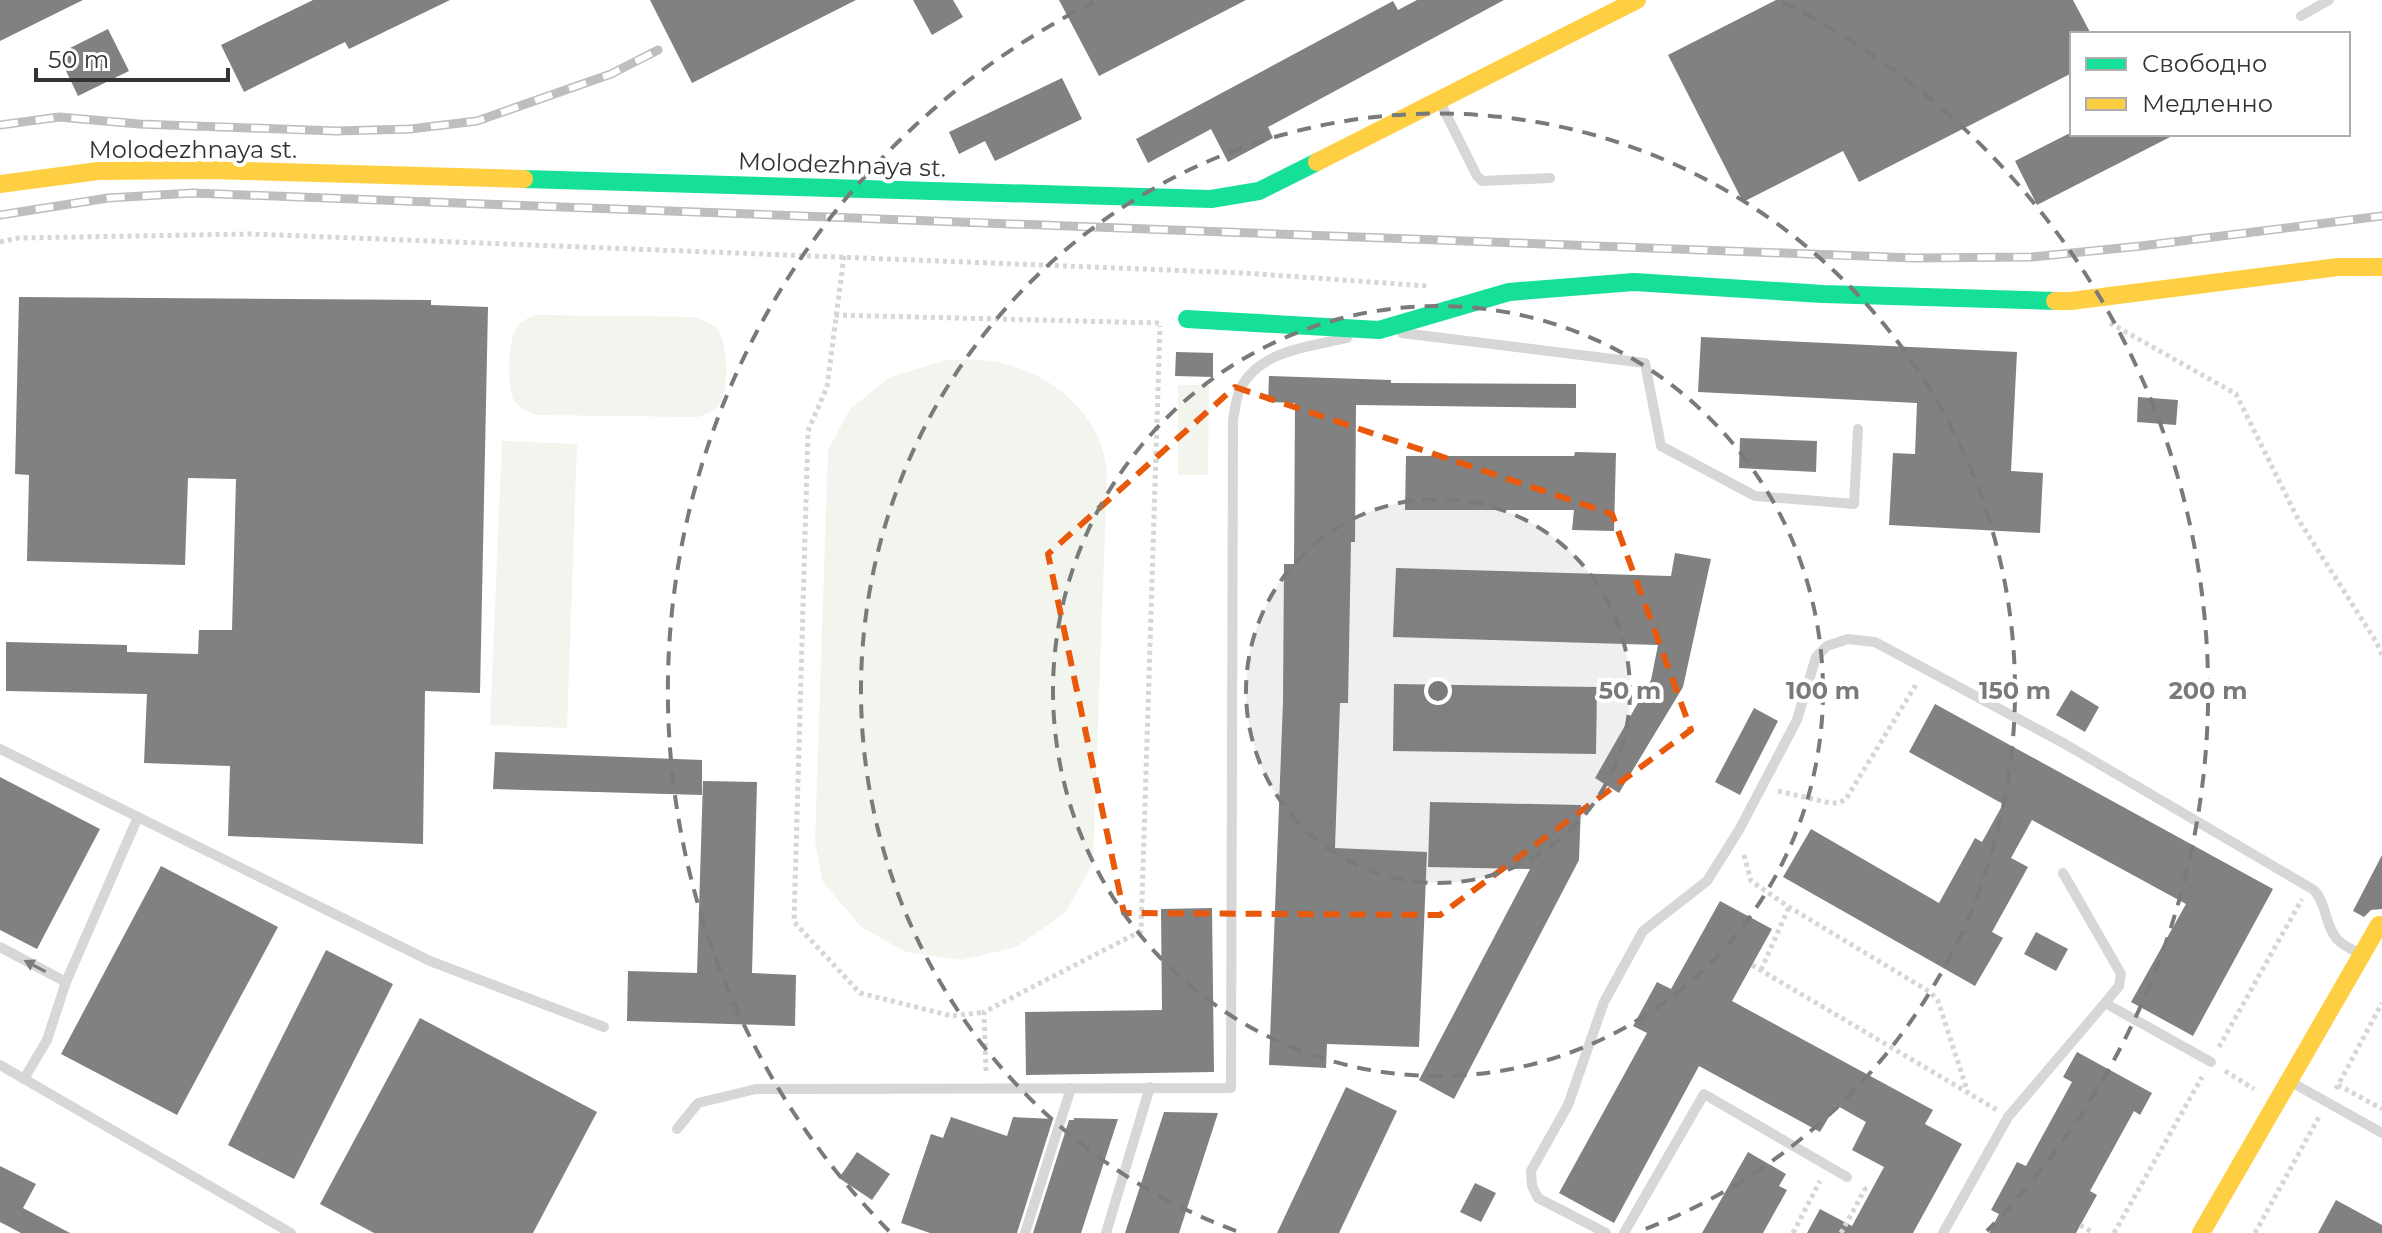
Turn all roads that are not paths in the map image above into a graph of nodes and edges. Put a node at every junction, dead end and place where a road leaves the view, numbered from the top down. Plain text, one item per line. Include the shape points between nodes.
1 (1637, 0) edge
2 (2329, 0) edge
3 (2301, 16) dead end
4 (1439, 100) junction
5 (1550, 178) dead end
6 (0, 184) edge
7 (2382, 267) edge
8 (1187, 319) road end
9 (1379, 330) junction
10 (1858, 429) dead end
11 (0, 749) edge
12 (138, 817) junction
13 (2063, 873) dead end
14 (2379, 925) dead end
15 (0, 947) edge
16 (2362, 955) junction
17 (66, 982) junction
18 (2105, 1003) junction
19 (604, 1027) dead end
20 (2211, 1062) road end
21 (0, 1065) edge
22 (24, 1079) junction
23 (2289, 1081) junction
24 (1150, 1087) junction
25 (1071, 1088) junction
26 (677, 1129) dead end
27 (2382, 1133) edge
28 (1847, 1177) road end
29 (291, 1233) edge
30 (1025, 1233) edge
31 (1106, 1233) edge
32 (1606, 1233) edge
33 (1624, 1233) edge
34 (1943, 1233) edge
35 (2201, 1233) edge

1 - 4 main road, Molodezhnaya st.
2 - 3 lane
4 - 5 lane via 1482,181
4 - 6 main road, Molodezhnaya st. via 1259,191 1211,199 208,170 98,171
7 - 9 main road via 2338,267 2071,301 1634,282 1509,292
8 - 9 main road
9 - 10 lane via 1645,363 1661,446 1755,496 1854,504
9 - 24 lane via 1274,356 1252,370 1239,392 1233,420 1231,1088
11 - 12 lane
12 - 17 lane
12 - 19 lane via 430,961
13 - 18 lane via 2121,974 2119,986
14 - 16 main road
17 -> 15 lane
16 - 23 main road
16 - 32 lane via 2334,936 2321,897 2309,887 2065,744 1875,642 1848,639 1827,646 1816,657 1797,720 1707,881 1643,931 1604,1002 1568,1105 1531,1171 1538,1198
17 - 22 lane via 47,1040
18 - 20 lane
18 - 34 lane via 2008,1117
21 - 22 lane
22 - 29 lane
23 - 27 lane
23 - 35 main road
24 - 25 lane
24 - 31 lane
25 - 26 lane via 756,1089 698,1103
25 - 30 lane
28 - 33 lane via 1704,1094

